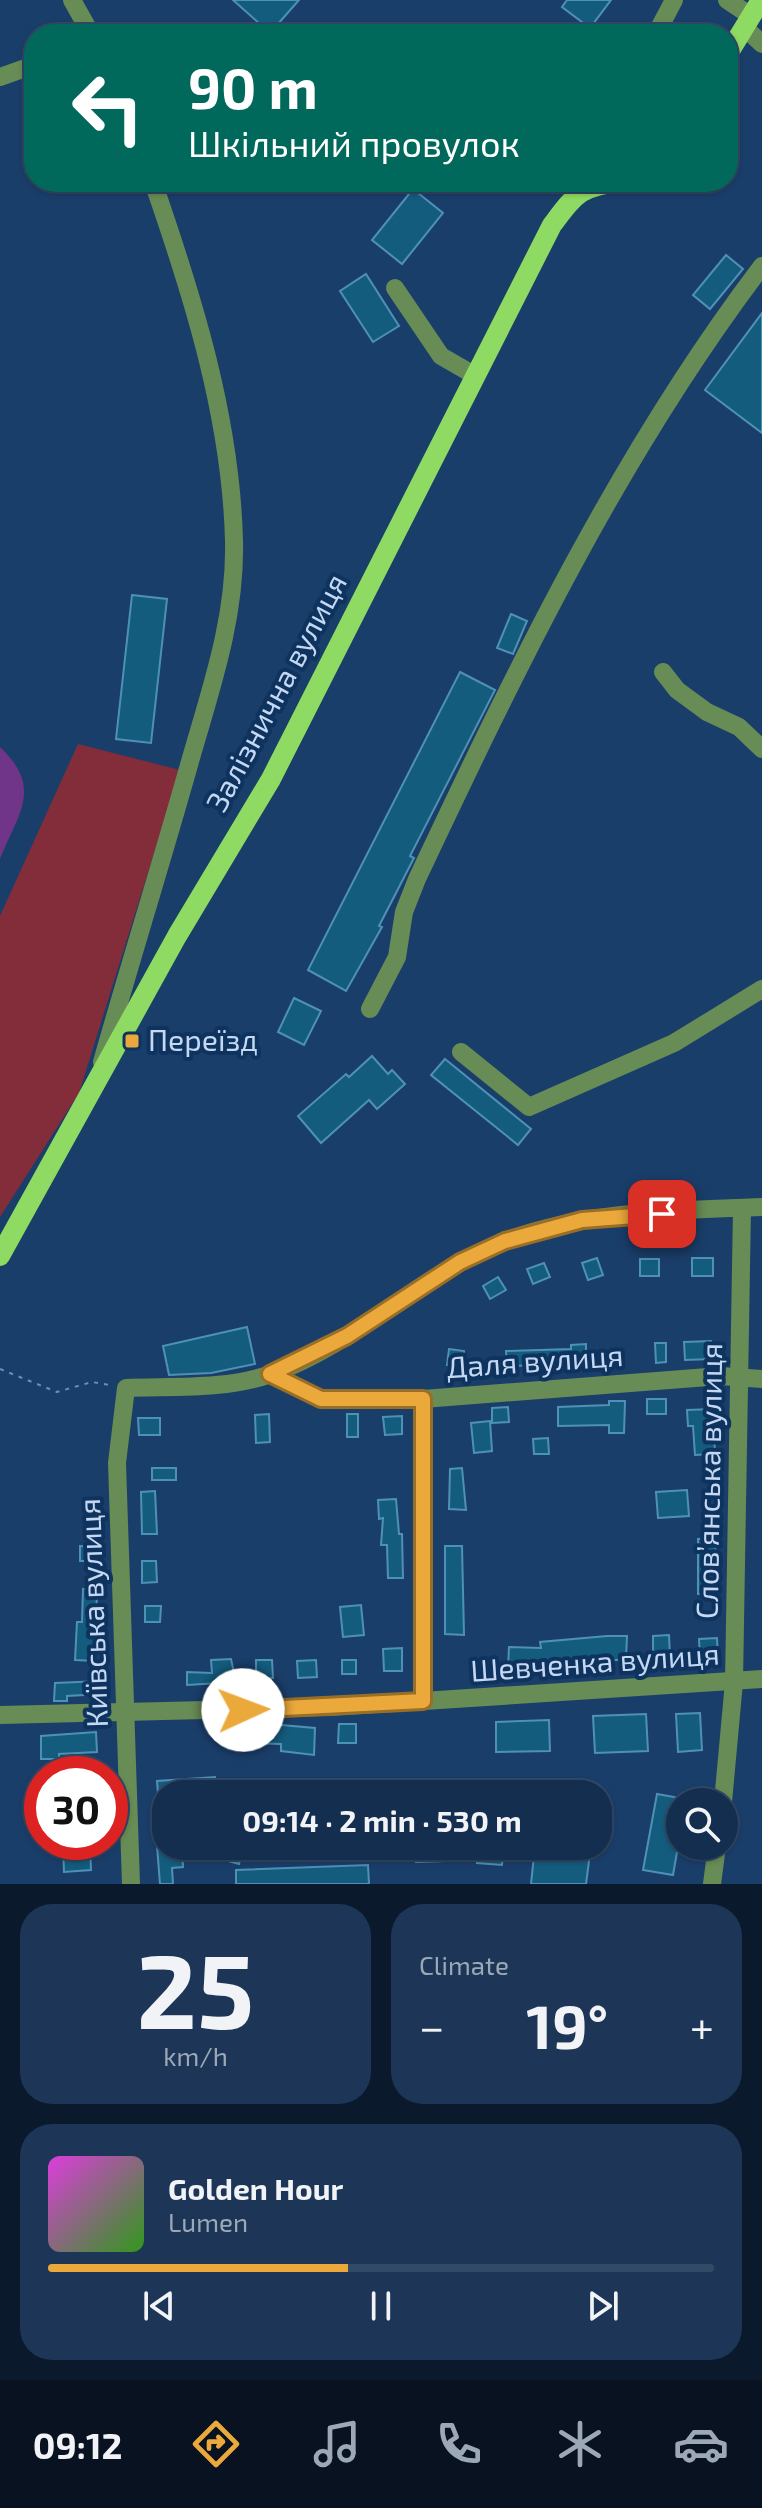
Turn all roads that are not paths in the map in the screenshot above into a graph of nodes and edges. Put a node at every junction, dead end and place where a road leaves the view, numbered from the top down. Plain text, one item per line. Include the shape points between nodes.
1 (72, 0) edge
2 (674, 0) edge
3 (727, 0) edge
4 (752, 14) edge
5 (85, 24) edge
6 (661, 24) edge
7 (738, 37) edge
8 (762, 44) edge
9 (24, 69) edge
10 (0, 77) edge
11 (156, 192) edge
12 (580, 192) edge
13 (762, 266) edge
14 (395, 288) dead end
15 (474, 375) junction
16 (663, 672) dead end
17 (762, 749) edge
18 (762, 989) edge
19 (370, 1009) dead end
20 (461, 1052) dead end
21 (98, 1076) junction
22 (762, 1207) edge
23 (742, 1208) junction
24 (0, 1256) edge
25 (270, 1374) junction
26 (762, 1379) edge
27 (740, 1380) junction
28 (423, 1399) junction
29 (762, 1679) edge
30 (734, 1682) junction
31 (423, 1701) junction
32 (125, 1714) junction
33 (0, 1715) edge
34 (724, 1788) edge
35 (715, 1860) edge
36 (131, 1884) edge
37 (712, 1884) edge

1 - 5 street
2 - 6 street
3 - 4 street
4 - 7 main road
4 - 8 street
9 - 10 street
11 - 21 street via 223,432 233,556 229,612 215,681
12 - 15 main road, Залізнична вулиця via 552,225
13 - 19 street via 645,435 561,586 417,879 404,912 397,957
14 - 15 street via 441,356
15 - 21 main road, Залізнична вулиця via 271,779
16 - 17 street via 677,690 739,727
18 - 20 street via 674,1043 529,1107
21 - 24 main road, Залізнична вулиця
22 - 23 street
23 - 25 street via 582,1220 505,1241 460,1262 347,1336
23 - 27 street, Слов’янська вулиця
25 - 28 street, Даля вулиця via 321,1399
25 - 32 street, Київська вулиця via 228,1384 126,1388 117,1463
26 - 27 street, Даля вулиця
27 - 28 street, Даля вулиця via 721,1376
27 - 30 street, Слов’янська вулиця
28 - 31 street
29 - 30 street, Шевченка вулиця
30 - 31 street, Шевченка вулиця
30 - 34 street, Слов’янська вулиця
31 - 32 street, Шевченка вулиця
32 - 33 street, Шевченка вулиця
32 - 36 street, Київська вулиця
35 - 37 street

